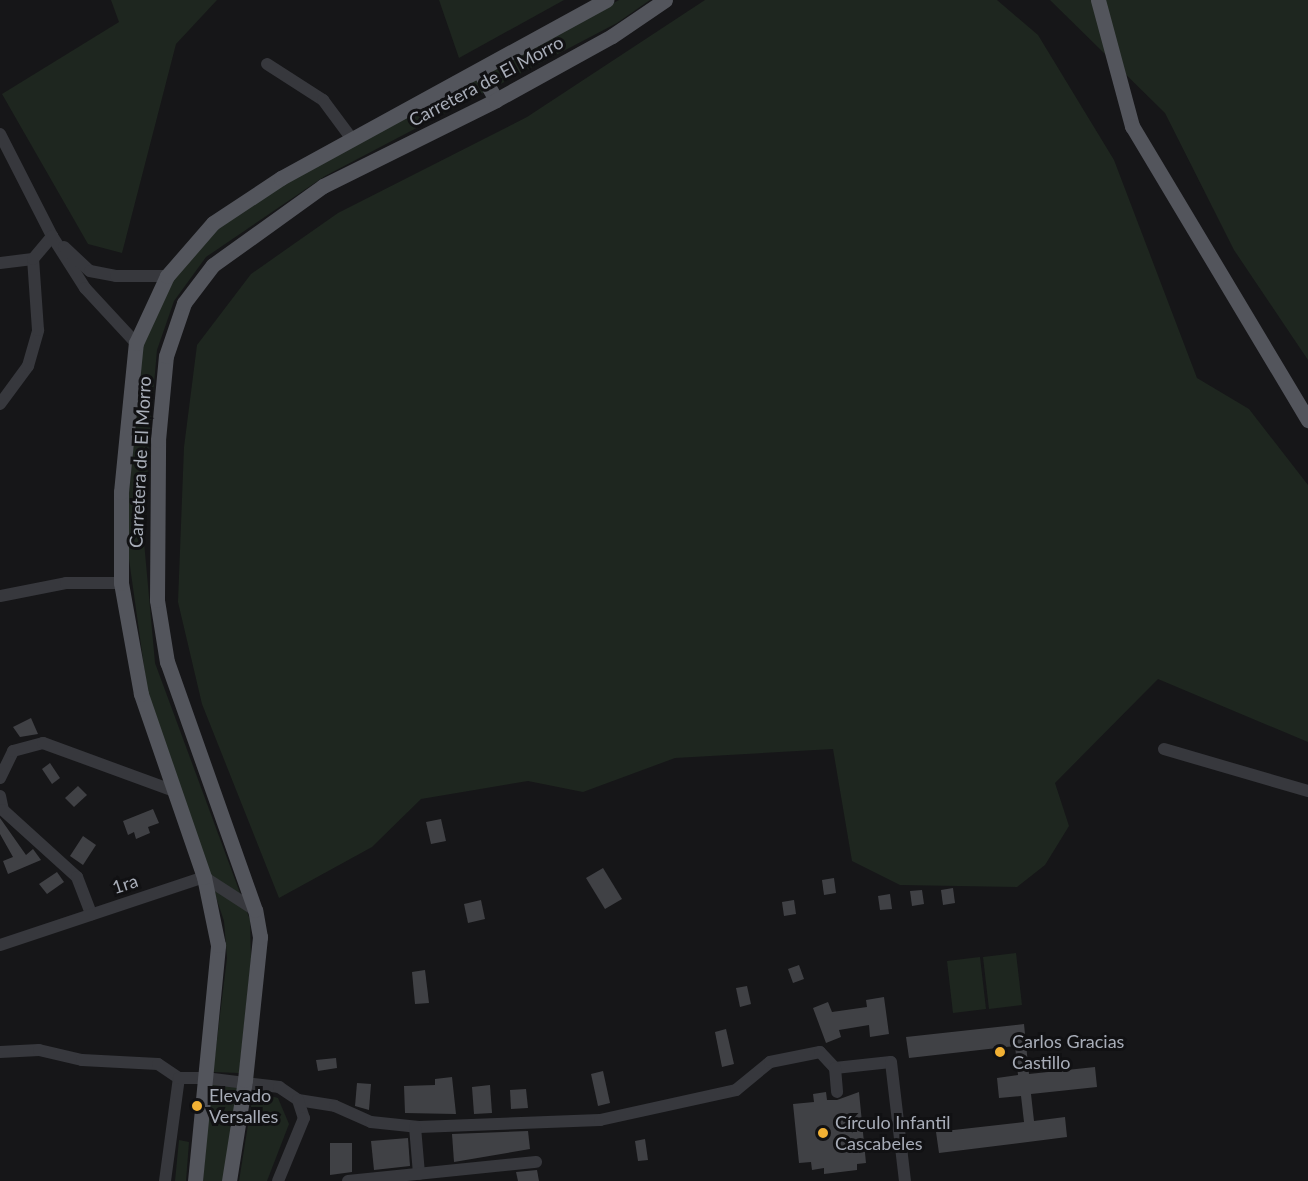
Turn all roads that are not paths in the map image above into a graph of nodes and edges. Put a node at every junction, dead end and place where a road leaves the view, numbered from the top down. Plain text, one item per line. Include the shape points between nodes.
1 (606, 0) edge
2 (666, 0) edge
3 (1098, 0) edge
4 (267, 64) dead end
5 (480, 72) junction
6 (496, 100) junction
7 (0, 134) edge
8 (352, 139) junction
9 (6, 154) edge
10 (52, 236) junction
11 (33, 259) junction
12 (0, 263) edge
13 (167, 276) junction
14 (136, 343) junction
15 (0, 404) edge
16 (1308, 420) edge
17 (121, 583) junction
18 (0, 596) edge
19 (1164, 749) dead end
20 (0, 778) edge
21 (174, 791) junction
22 (1308, 791) edge
23 (0, 796) edge
24 (4, 814) edge
25 (204, 877) junction
26 (255, 910) junction
27 (91, 914) junction
28 (0, 945) edge
29 (0, 1052) edge
30 (835, 1068) junction
31 (179, 1078) junction
32 (205, 1078) junction
33 (245, 1080) junction
34 (837, 1092) dead end
35 (298, 1100) junction
36 (415, 1127) junction
37 (536, 1162) dead end
38 (419, 1174) junction
39 (165, 1181) edge
40 (195, 1181) edge
41 (229, 1181) edge
42 (278, 1181) edge
43 (348, 1181) edge
44 (905, 1181) edge

1 - 5 main road, Carretera de El Morro
2 - 6 main road, Carretera de El Morro via 612,36
3 - 16 main road via 1132,126
4 - 8 street via 323,100
5 - 6 main road
5 - 8 main road, Carretera de El Morro
6 - 26 main road, Carretera de El Morro via 323,186 264,225 213,265 184,303 166,356 154,544 165,651
7 - 9 street
8 - 13 main road, Carretera de El Morro via 213,224
9 - 10 street
10 - 11 street
10 - 13 street via 90,270 116,276
10 - 14 street via 97,304
11 - 12 street
11 - 15 street via 38,330 28,366
13 - 14 main road, Carretera de El Morro
14 - 17 main road, Carretera de El Morro via 121,492
17 - 18 street via 66,583
17 - 21 main road, Carretera de El Morro via 141,694
19 - 22 street
20 - 21 street via 13,752 43,743
21 - 25 main road, Carretera de El Morro
23 - 24 street
24 - 27 street via 77,877
25 - 26 street
25 - 27 street, 1ra
25 - 32 main road, Carretera de El Morro via 218,945
26 - 33 main road, Carretera de El Morro via 260,957
27 - 28 street, 1ra
29 - 31 street via 39,1050 82,1060 158,1064
30 - 34 street
30 - 36 street via 820,1052 770,1062 736,1090 629,1117
30 - 44 street via 891,1062
31 - 32 street
31 - 39 street
32 - 33 street
32 - 40 main road, Carretera de El Morro
33 - 35 street via 279,1087
33 - 41 main road, Carretera de El Morro
35 - 36 street via 335,1106 371,1122
35 - 42 street via 304,1118
36 - 38 street
37 - 38 street
38 - 43 street

